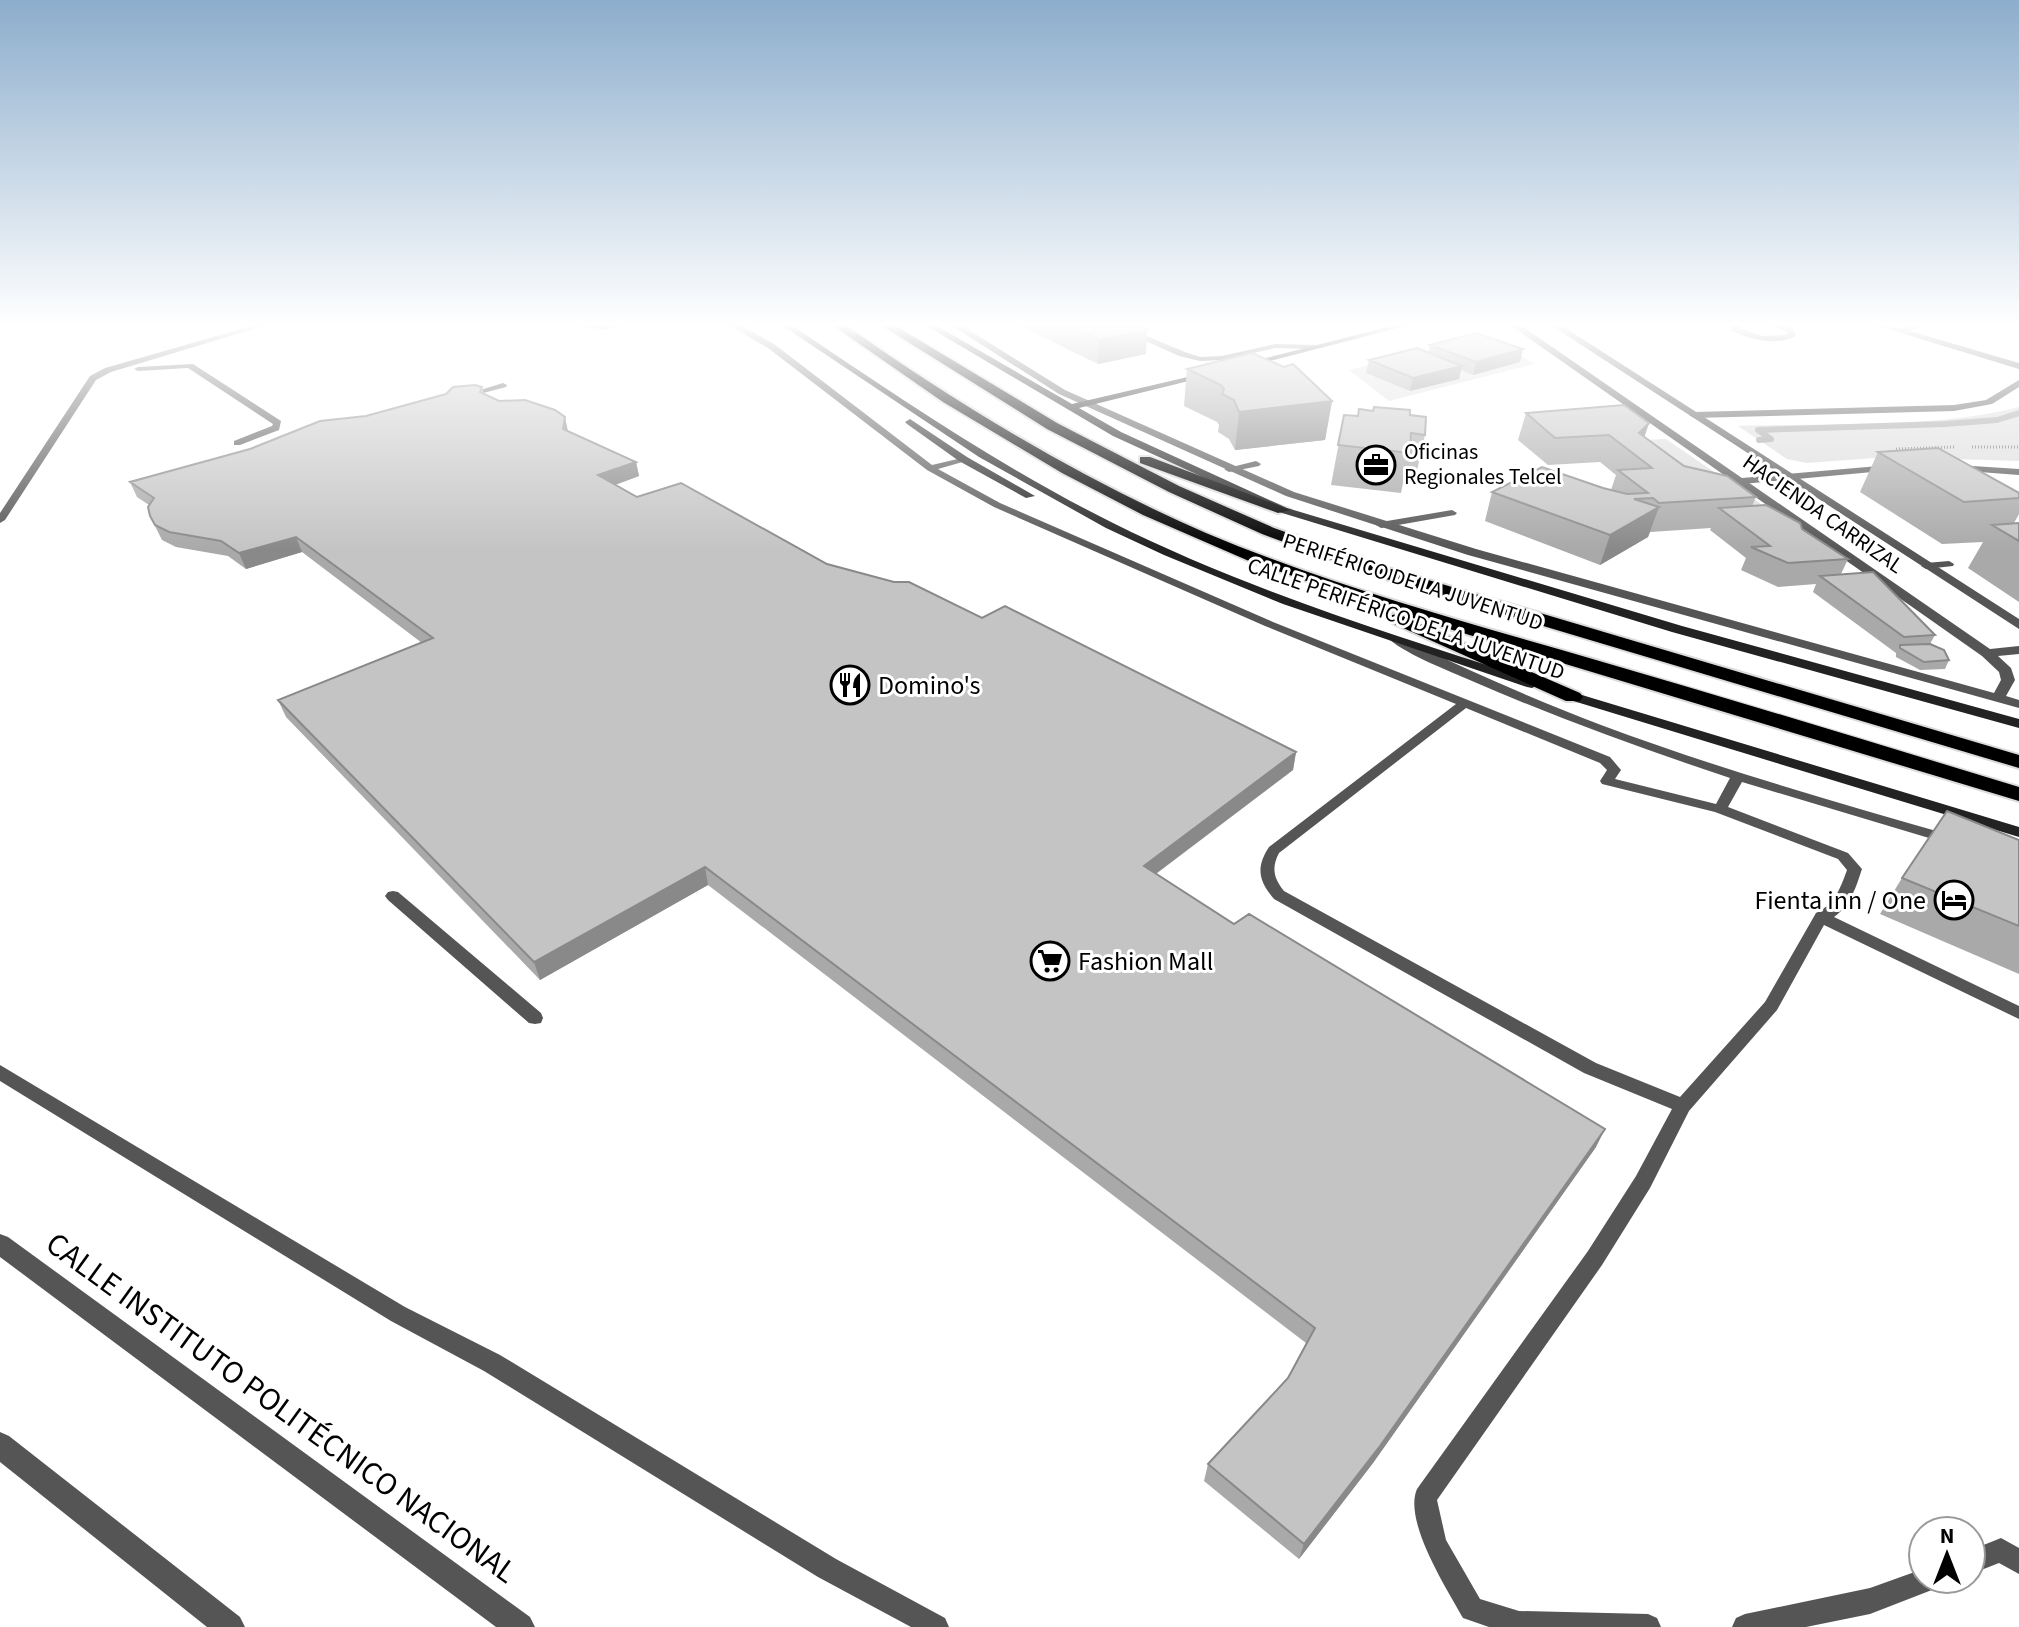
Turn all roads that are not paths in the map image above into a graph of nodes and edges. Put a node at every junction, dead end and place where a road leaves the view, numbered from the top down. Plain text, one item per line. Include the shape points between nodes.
1 (80, 398) edge
2 (239, 398) edge
3 (460, 398) edge
4 (839, 398) edge
5 (876, 398) edge
6 (896, 398) edge
7 (952, 398) edge
8 (1006, 398) edge
9 (1055, 398) edge
10 (1077, 398) edge
11 (1114, 398) edge
12 (1622, 398) edge
13 (1668, 398) edge
14 (1995, 398) edge
15 (456, 399) edge
16 (1087, 404) junction
17 (1071, 407) junction
18 (1694, 415) junction
19 (1056, 428) junction
20 (237, 443) dead end
21 (963, 459) junction
22 (1256, 464) dead end
23 (930, 468) junction
24 (1906, 468) edge
25 (1947, 468) edge
26 (1229, 469) junction
27 (1881, 469) junction
28 (2002, 471) junction
29 (2019, 472) edge
30 (1894, 476) edge
31 (1788, 477) junction
32 (2019, 479) edge
33 (1742, 481) junction
34 (1283, 510) junction
35 (1452, 513) dead end
36 (0, 520) edge
37 (1381, 525) junction
38 (1949, 564) dead end
39 (1926, 566) junction
40 (1211, 571) junction
41 (1325, 583) junction
42 (2019, 625) edge
43 (1396, 640) junction
44 (2019, 650) edge
45 (1987, 653) junction
46 (1573, 697) junction
47 (1998, 698) junction
48 (1465, 703) junction
49 (2019, 704) edge
50 (2019, 724) edge
51 (2019, 762) edge
52 (1738, 776) junction
53 (2019, 794) edge
54 (1720, 809) junction
55 (2019, 832) edge
56 (1961, 842) edge
57 (393, 896) dead end
58 (1821, 917) junction
59 (2019, 1013) edge
60 (535, 1018) dead end
61 (0, 1072) edge
62 (1683, 1106) junction
63 (0, 1244) edge
64 (0, 1445) edge
65 (1987, 1556) edge
66 (2019, 1562) edge
67 (1907, 1587) edge
68 (230, 1627) edge
69 (520, 1627) edge
70 (936, 1627) edge
71 (1648, 1627) edge
72 (1745, 1627) edge

1 - 36 lane
2 - 20 lane via 278,423
3 - 15 lane
4 - 23 lane
5 - 21 main road
6 - 40 main road, CALLE PERIFÉRICO DE LA JUVENTUD via 1021,479
7 - 41 highway, PERIFÉRICO DE LA JUVENTUD via 1047,458 1149,513
8 - 19 highway, PERIFÉRICO DE LA JUVENTUD
9 - 17 main road
10 - 16 street
11 - 16 main road
12 - 33 street, HACIENDA CARRIZAL
13 - 18 street, HACIENDA CARRIZAL
14 - 18 street via 1954,408
16 - 17 main road
16 - 26 street
17 - 34 main road via 1142,447
18 - 31 street, HACIENDA CARRIZAL
19 - 34 highway
19 - 51 highway, PERIFÉRICO DE LA JUVENTUD via 1218,510 1382,572
21 - 23 lane
21 - 40 main road via 1135,548
22 - 26 lane
23 - 48 lane via 1117,560
24 - 27 street
25 - 28 street
26 - 37 street
27 - 30 lane
27 - 31 street
28 - 29 street
28 - 32 street
31 - 33 street
31 - 39 street, HACIENDA CARRIZAL
33 - 45 street, HACIENDA CARRIZAL
34 - 50 main road
35 - 37 lane
37 - 47 street
38 - 39 lane
39 - 42 street, HACIENDA CARRIZAL
40 - 43 main road, CALLE PERIFÉRICO DE LA JUVENTUD
41 - 46 highway
41 - 53 highway, PERIFÉRICO DE LA JUVENTUD
43 - 46 main road, CALLE PERIFÉRICO DE LA JUVENTUD
43 - 52 lane via 1506,693
44 - 45 street
45 - 47 street, HACIENDA CARRIZAL via 2006,671 2008,680
46 - 55 main road, CALLE PERIFÉRICO DE LA JUVENTUD
47 - 49 street
48 - 54 lane via 1605,760 1614,770 1607,781
48 - 62 lane via 1274,850 1264,869 1266,878 1279,895 1495,1017 1590,1068
52 - 54 lane
52 - 56 lane
54 - 58 lane via 1826,847 1852,863 1855,869 1839,908
57 - 60 lane
58 - 59 lane
58 - 62 lane via 1771,1006
61 - 70 lane via 398,1314 492,1363 827,1568
62 - 71 lane via 1595,1258 1425,1497 1435,1544 1472,1609 1519,1624
63 - 69 street, CALLE INSTITUTO POLITÉCNICO NACIONAL
64 - 68 street
65 - 66 lane via 2001,1550
67 - 72 lane via 1870,1601

